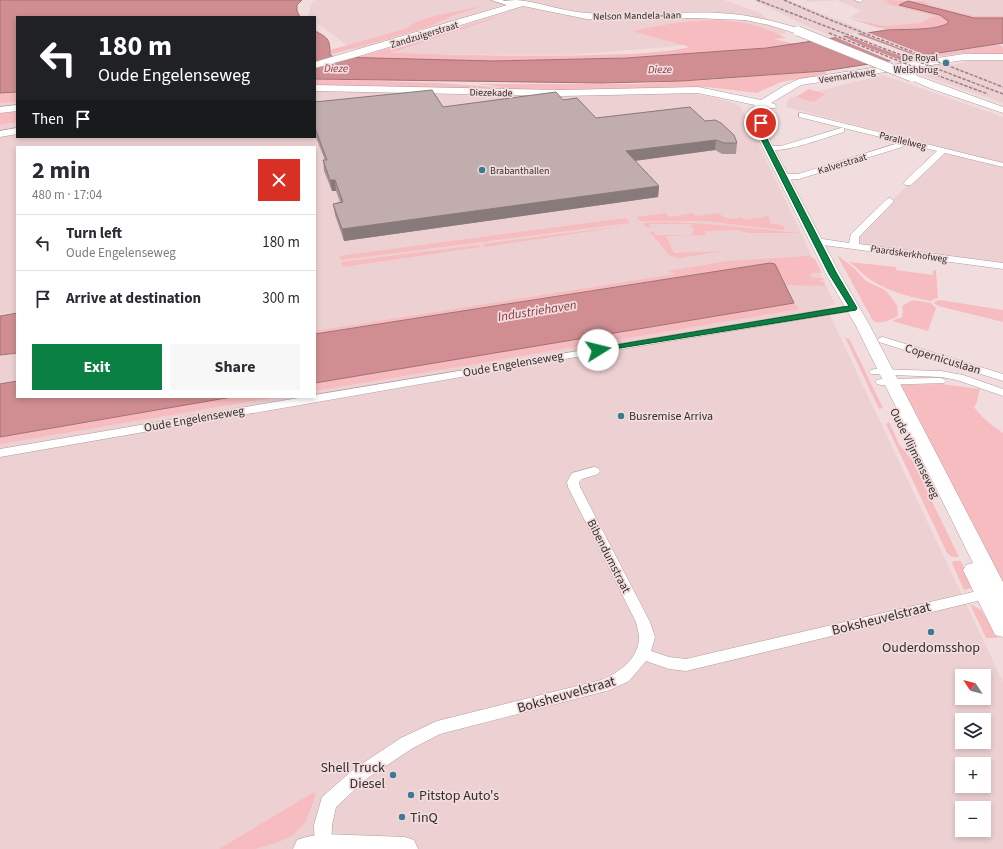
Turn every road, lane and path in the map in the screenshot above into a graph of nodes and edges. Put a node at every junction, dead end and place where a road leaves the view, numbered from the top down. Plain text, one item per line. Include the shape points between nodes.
1 (494, 0) edge
2 (857, 0) edge
3 (860, 0) edge
4 (519, 2) edge
5 (348, 55) junction
6 (1003, 58) edge
7 (316, 62) edge
8 (316, 65) edge
9 (912, 77) junction
10 (316, 88) edge
11 (16, 104) edge
12 (0, 105) edge
13 (765, 105) junction
14 (1003, 106) edge
15 (16, 108) edge
16 (0, 110) edge
17 (1003, 110) edge
18 (802, 115) dead end
19 (16, 128) edge
20 (841, 130) dead end
21 (0, 131) edge
22 (16, 131) edge
23 (0, 134) edge
24 (899, 145) dead end
25 (769, 148) junction
26 (943, 150) junction
27 (1003, 165) edge
28 (784, 177) junction
29 (908, 183) dead end
30 (890, 201) dead end
31 (816, 241) junction
32 (854, 246) junction
33 (1003, 266) edge
34 (849, 309) junction
35 (883, 340) dead end
36 (883, 377) junction
37 (1003, 378) edge
38 (1001, 389) edge
39 (0, 453) edge
40 (594, 471) dead end
41 (995, 596) edge
42 (1003, 629) edge
43 (644, 654) junction
44 (314, 848) edge
45 (405, 849) edge

1 - 4 street
2 - 3 street
4 - 5 street, Zandzuigerstraat
4 - 9 street, Nelson Mandela-laan, bridge via 578,21 601,24 635,23 703,14 756,19 798,31
5 - 7 street, Zandzuigerstraat
5 - 8 street, Zandzuigerstraat
6 - 13 street, Veemarktweg via 956,58 794,84
9 - 14 street, Nelson Mandela-laan
9 - 17 street, Nelson Mandela-laan
10 - 13 street, Diezekade via 561,93 692,90
11 - 12 street
13 - 25 street via 760,131
15 - 16 street
18 - 26 street, Parallelweg
19 - 21 street
20 - 25 street via 782,148
22 - 23 street
24 - 28 street, Kalverstraat via 799,176
25 - 28 street
26 - 27 street, Parallelweg
26 - 29 street
28 - 31 street
30 - 32 street via 854,236
31 - 32 street, Paardskerkhofweg
31 - 34 street
32 - 33 street, Paardskerkhofweg
34 - 36 street, Oude Vlijmenseweg
34 - 39 street, Oude Engelenseweg
35 - 37 street, Copernicuslaan
36 - 38 street, Copernicuslaan via 971,381
36 - 41 street, Oude Vlijmenseweg
40 - 43 street, Bibendumstraat via 577,476 573,482 574,487 643,622 647,638
41 - 42 street, Oude Vlijmenseweg
41 - 43 street, Boksheuvelstraat via 686,665 669,663
43 - 44 street, Boksheuvelstraat via 633,670 618,681 437,728 407,743 360,774 328,803
44 - 45 street

